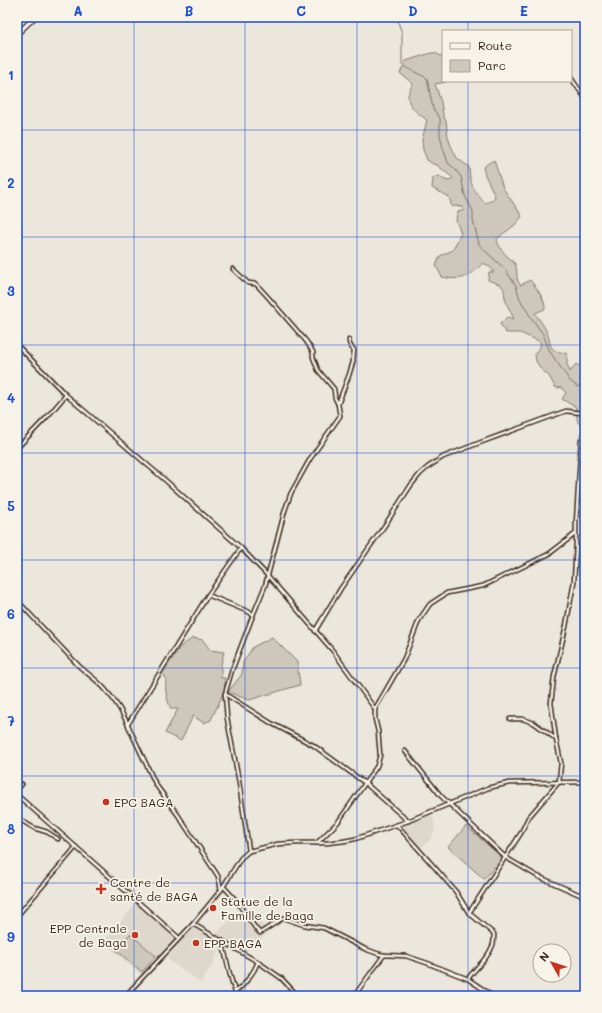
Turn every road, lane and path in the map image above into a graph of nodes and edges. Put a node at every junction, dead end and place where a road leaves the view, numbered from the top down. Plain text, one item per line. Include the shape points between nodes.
1 (35, 17) edge
2 (17, 34) edge
3 (572, 79) edge
4 (585, 98) edge
5 (234, 269) dead end
6 (349, 340) dead end
7 (17, 345) edge
8 (66, 395) junction
9 (338, 404) junction
10 (585, 412) edge
11 (585, 428) edge
12 (17, 448) edge
13 (576, 533) junction
14 (241, 548) junction
15 (268, 576) junction
16 (208, 595) junction
17 (17, 600) edge
18 (253, 615) junction
19 (315, 631) junction
20 (225, 694) junction
21 (375, 709) junction
22 (510, 719) dead end
23 (128, 724) junction
24 (556, 739) junction
25 (405, 752) dead end
26 (559, 782) junction
27 (585, 782) edge
28 (365, 783) junction
29 (22, 784) dead end
30 (17, 790) edge
31 (17, 795) edge
32 (449, 805) junction
33 (17, 818) edge
34 (408, 821) junction
35 (396, 825) junction
36 (58, 839) dead end
37 (317, 843) junction
38 (76, 847) junction
39 (249, 851) junction
40 (505, 857) junction
41 (223, 886) junction
42 (221, 890) junction
43 (585, 897) edge
44 (469, 913) junction
45 (17, 916) edge
46 (193, 924) junction
47 (179, 938) junction
48 (222, 940) junction
49 (384, 955) junction
50 (258, 962) junction
51 (468, 980) junction
52 (236, 992) junction
53 (125, 996) edge
54 (236, 996) edge
55 (298, 996) edge
56 (354, 996) edge
57 (493, 996) edge

1 - 2 main road
3 - 4 street
5 - 9 street via 248,283 256,284 306,340 313,352 318,370 334,389
6 - 9 street via 354,350 352,362
7 - 8 street
8 - 12 street
8 - 14 street
9 - 15 street via 340,416 310,459 291,493
10 - 19 street via 559,413 450,454 428,467 411,485
11 - 13 street via 581,441
13 - 21 street via 549,554 483,586 447,593 430,604 419,620 404,659
13 - 24 street via 574,582 555,670 552,703
14 - 15 street
14 - 16 street
15 - 18 street
15 - 19 street
16 - 18 street
16 - 23 street
17 - 23 street via 103,687
18 - 20 street
19 - 21 street
20 - 28 street via 271,723 314,745
20 - 39 street
21 - 28 street via 380,755 377,766
22 - 24 street via 523,719 534,723
23 - 42 street via 156,785 218,876
24 - 26 street via 562,763
25 - 32 street
26 - 27 street
26 - 32 street via 509,784 488,788
26 - 40 street via 528,818
28 - 34 street
28 - 37 street via 338,822
29 - 30 street
31 - 38 street
32 - 34 street
32 - 40 street
33 - 36 street
34 - 35 street
35 - 37 street via 355,839
35 - 44 street via 456,892
37 - 39 street via 278,844
38 - 45 street
38 - 47 street
39 - 41 street via 241,858
40 - 43 street via 537,876
40 - 44 street
41 - 42 street
41 - 49 street via 260,933 283,918 324,928 365,949
42 - 46 street
44 - 51 street via 494,934 493,947
46 - 47 street
46 - 48 street
47 - 53 street
48 - 50 street
48 - 52 street
49 - 51 street via 406,956
49 - 56 street
50 - 52 street
50 - 55 street via 281,978
51 - 57 street
52 - 54 street

